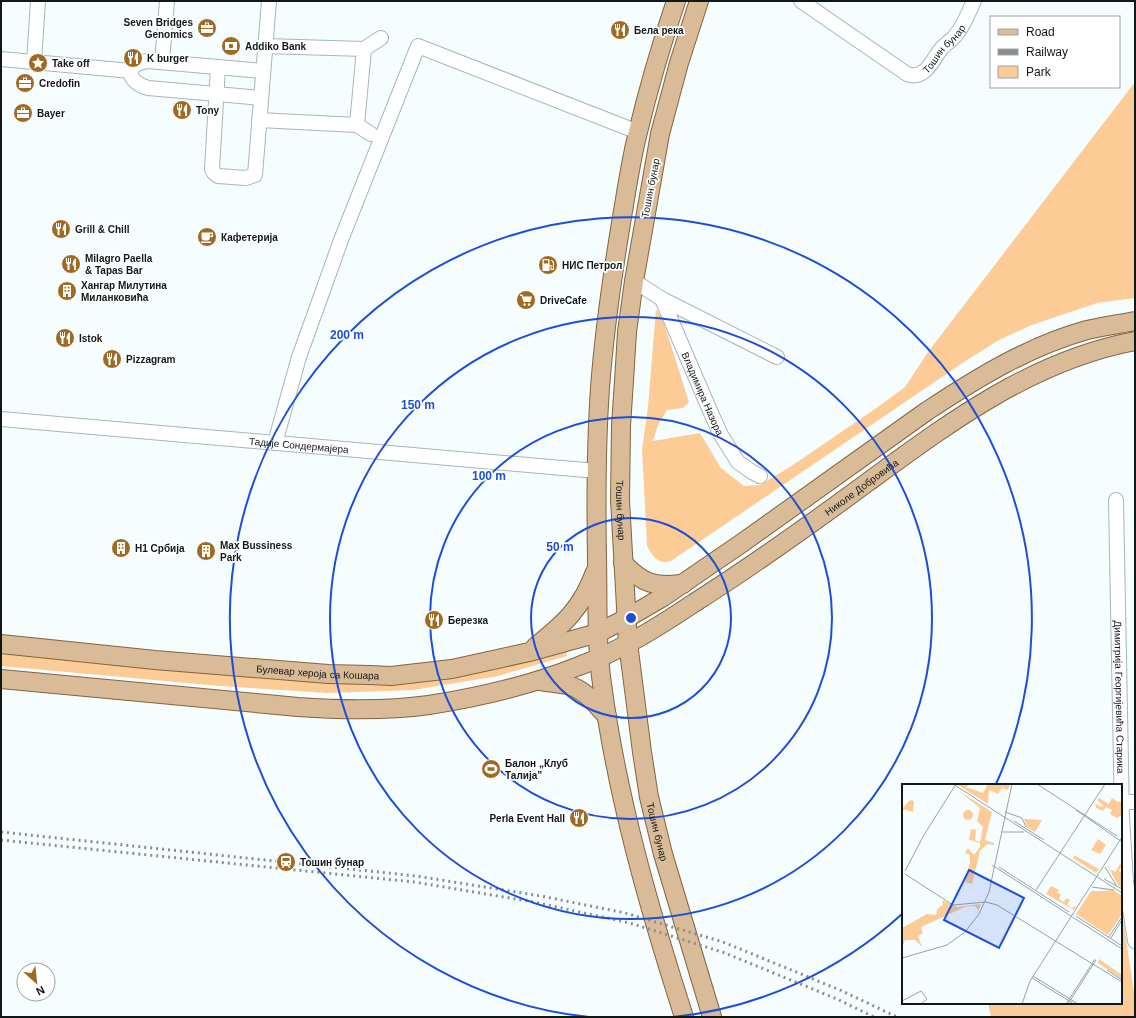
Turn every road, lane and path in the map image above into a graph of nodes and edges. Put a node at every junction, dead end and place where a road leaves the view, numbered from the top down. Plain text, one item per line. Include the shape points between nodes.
1 (38, 1) edge
2 (167, 1) edge
3 (269, 1) edge
4 (676, 1) edge
5 (699, 1) edge
6 (801, 1) edge
7 (974, 1) edge
8 (381, 38) dead end
9 (265, 46) junction
10 (364, 49) junction
11 (1, 59) edge
12 (34, 62) junction
13 (162, 62) junction
14 (218, 67) junction
15 (131, 71) junction
16 (263, 71) junction
17 (216, 94) junction
18 (261, 98) junction
19 (260, 120) junction
20 (357, 125) junction
21 (638, 132) junction
22 (371, 134) dead end
23 (634, 281) junction
24 (662, 298) junction
25 (1135, 321) edge
26 (1135, 341) edge
27 (777, 357) dead end
28 (1, 419) edge
29 (275, 443) junction
30 (597, 471) junction
31 (760, 476) dead end
32 (1116, 500) dead end
33 (623, 563) junction
34 (597, 565) junction
35 (684, 584) junction
36 (627, 618) junction
37 (598, 633) junction
38 (628, 643) junction
39 (1, 644) edge
40 (529, 652) junction
41 (599, 658) junction
42 (1, 679) edge
43 (537, 681) junction
44 (607, 716) junction
45 (1121, 784) edge
46 (1122, 802) edge
47 (1135, 802) edge
48 (1122, 818) edge
49 (1135, 941) edge
50 (684, 1017) edge
51 (712, 1017) edge

1 - 12 street
2 - 13 street
3 - 9 street
4 - 21 main road
5 - 23 main road, Тошин бунар via 660,134
6 - 7 street, Тошин бунар via 914,76 925,72 942,48 955,36
8 - 10 street
9 - 10 street
9 - 16 street
10 - 20 street
11 - 12 street
12 - 15 street
13 - 14 street
13 - 15 street via 139,62
14 - 16 street
14 - 17 street
15 - 17 street via 135,82 148,88
16 - 18 street
17 - 18 street
17 - 19 street via 212,169 218,176 246,178 255,175
18 - 19 street
19 - 20 street
20 - 22 street
21 - 29 street via 418,46 320,296
21 - 30 main road via 606,329 600,389
23 - 24 street
23 - 33 main road, Тошин бунар via 627,332 621,426 620,500
24 - 27 street
24 - 31 street, Владимира Назора via 721,435 738,462
25 - 35 main road via 1096,328 1047,344 976,381 927,411
26 - 38 main road, Николе Добровића via 1095,350 1056,364 983,402 723,585
28 - 29 street, Тадије Сондермајера
29 - 30 street, Тадије Сондермајера
30 - 34 main road
32 - 45 street, Димитрија Георгијевића Старика
33 - 35 main road via 645,581 665,586
33 - 36 main road, Тошин бунар
34 - 37 main road
34 - 40 main road via 580,604 569,618
35 - 36 main road
36 - 37 main road, Булевар хероја са Кошара
36 - 38 main road, Тошин бунар
37 - 40 main road, Булевар хероја са Кошара
37 - 41 main road
38 - 41 main road, Николе Добровића
38 - 51 main road, Тошин бунар via 653,818
39 - 40 main road, Булевар хероја са Кошара via 155,660 328,674 391,676 474,665
41 - 43 main road
41 - 44 main road
42 - 43 main road via 298,708 345,709 428,705 498,692
43 - 44 main road via 577,688
44 - 50 main road via 635,850
46 - 47 street
48 - 49 street, Димитрија Георгијевића Старика via 1126,882

